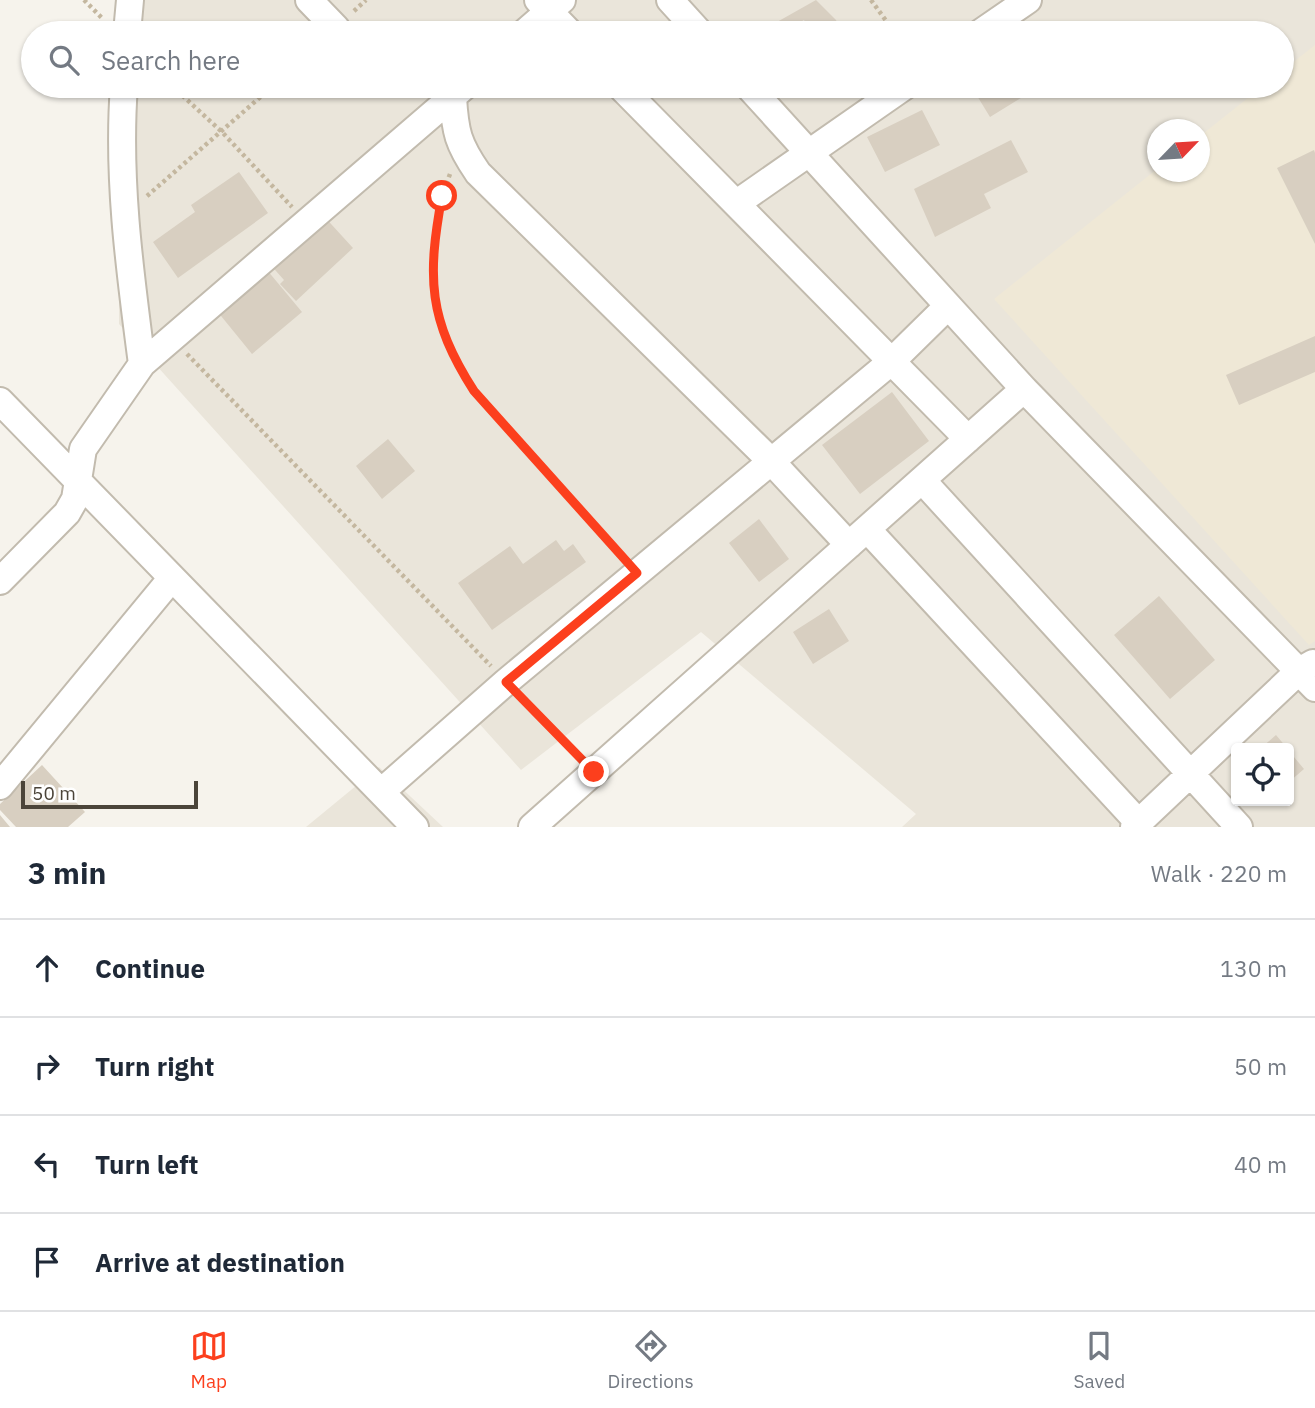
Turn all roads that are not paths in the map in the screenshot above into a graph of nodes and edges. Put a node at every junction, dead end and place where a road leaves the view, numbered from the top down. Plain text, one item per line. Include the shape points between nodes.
1 (130, 0) edge
2 (309, 0) edge
3 (1028, 0) edge
4 (673, 1) edge
5 (550, 4) edge
6 (996, 9) edge
7 (121, 21) edge
8 (329, 21) edge
9 (535, 21) edge
10 (562, 21) edge
11 (690, 21) edge
12 (123, 98) edge
13 (451, 98) edge
14 (458, 98) edge
15 (632, 98) edge
16 (759, 98) edge
17 (888, 98) edge
18 (809, 153) junction
19 (737, 203) junction
20 (948, 306) junction
21 (892, 361) junction
22 (142, 364) junction
23 (1024, 389) junction
24 (0, 401) edge
25 (968, 439) junction
26 (771, 461) junction
27 (922, 480) junction
28 (78, 482) junction
29 (858, 537) junction
30 (171, 579) junction
31 (0, 581) edge
32 (1310, 674) edge
33 (1191, 775) junction
34 (0, 786) edge
35 (381, 792) junction
36 (1137, 825) edge
37 (415, 827) edge
38 (532, 827) edge
39 (1239, 827) edge

1 - 7 street
2 - 8 street
3 - 6 street
4 - 11 street
5 - 9 street
5 - 10 street
12 - 22 street via 126,213
13 - 22 street
14 - 26 street via 455,132 460,147 492,188
15 - 19 street
16 - 18 street
17 - 18 street
18 - 19 street
18 - 20 street
19 - 21 street
20 - 21 street
20 - 23 street
21 - 25 street
21 - 26 street
22 - 28 street via 83,449
23 - 25 street
23 - 32 street
24 - 28 street
25 - 27 street
26 - 29 street
26 - 35 street
27 - 29 street
27 - 33 street
28 - 30 street
28 - 31 street via 67,513
29 - 36 street
29 - 38 street
30 - 34 street
30 - 35 street
32 - 33 street
33 - 36 street
33 - 39 street
35 - 37 street

